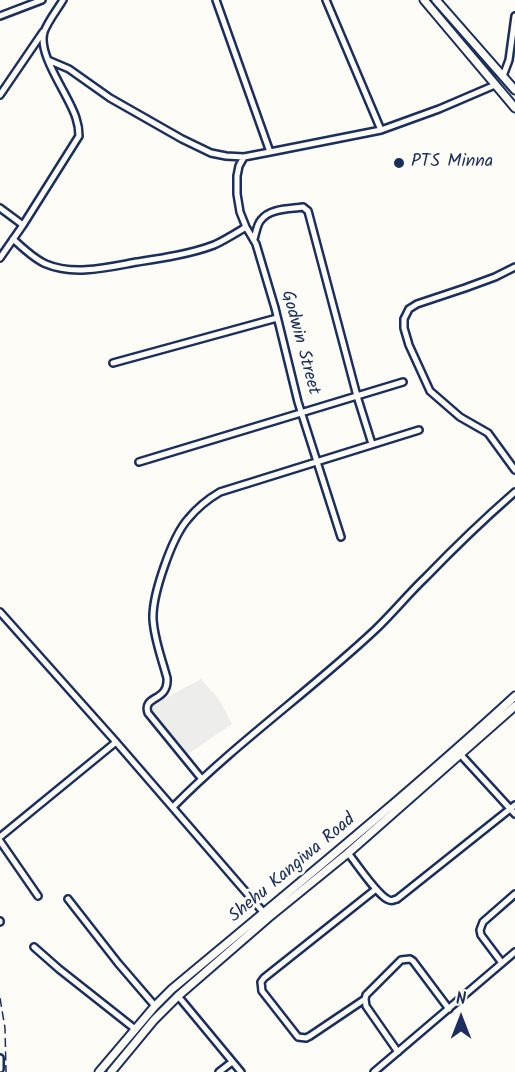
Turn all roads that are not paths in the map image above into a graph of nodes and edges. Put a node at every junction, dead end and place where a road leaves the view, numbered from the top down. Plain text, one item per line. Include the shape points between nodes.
1 (42, 0) edge
2 (63, 0) edge
3 (216, 0) edge
4 (326, 0) edge
5 (424, 0) edge
6 (436, 0) edge
7 (0, 16) edge
8 (515, 16) edge
9 (44, 31) junction
10 (514, 49) edge
11 (48, 60) junction
12 (503, 76) junction
13 (495, 85) junction
14 (515, 90) edge
15 (0, 95) edge
16 (515, 108) edge
17 (381, 130) junction
18 (270, 152) junction
19 (244, 157) junction
20 (0, 208) edge
21 (23, 225) junction
22 (246, 227) junction
23 (13, 239) junction
24 (254, 239) junction
25 (0, 258) edge
26 (515, 267) edge
27 (277, 318) junction
28 (114, 363) dead end
29 (402, 382) dead end
30 (357, 396) junction
31 (302, 413) junction
32 (419, 430) dead end
33 (372, 444) junction
34 (317, 461) junction
35 (139, 462) dead end
36 (515, 470) edge
37 (515, 492) edge
38 (341, 537) dead end
39 (0, 612) edge
40 (515, 696) edge
41 (515, 706) edge
42 (116, 742) junction
43 (460, 754) junction
44 (201, 778) junction
45 (172, 807) junction
46 (513, 810) edge
47 (0, 837) edge
48 (0, 842) edge
49 (348, 853) junction
50 (376, 889) junction
51 (515, 894) edge
52 (38, 896) dead end
53 (68, 899) dead end
54 (264, 913) junction
55 (34, 947) dead end
56 (515, 952) edge
57 (502, 963) junction
58 (178, 996) junction
59 (365, 999) junction
60 (155, 1006) junction
61 (449, 1009) junction
62 (135, 1029) junction
63 (398, 1052) junction
64 (0, 1058) edge
65 (232, 1062) junction
66 (0, 1068) edge
67 (99, 1072) edge
68 (111, 1072) edge
69 (219, 1072) edge
70 (241, 1072) edge
71 (374, 1072) edge

1 - 7 street
2 - 9 street
3 - 18 street
4 - 17 street
5 - 13 main road
6 - 12 main road
8 - 10 street
9 - 11 street
9 - 15 street
10 - 12 street
11 - 19 street via 182,139 211,153
11 - 21 street via 76,116 79,136
12 - 14 main road
13 - 16 main road
13 - 17 street
17 - 18 street
18 - 19 street
19 - 22 street, Godwin Street via 237,176 237,194
20 - 21 street
21 - 23 street
22 - 23 street via 212,245 167,258 79,270 46,264
22 - 24 street, Godwin Street
23 - 25 street
24 - 27 street, Godwin Street
24 - 30 street via 261,220 269,214 303,207 308,211
26 - 36 street via 417,304 409,309 404,328 430,390 460,417 488,434
27 - 28 street
27 - 31 street, Godwin Street
29 - 30 street
30 - 31 street
30 - 33 street
31 - 34 street, Godwin Street
31 - 35 street
32 - 33 street
33 - 34 street
34 - 38 street, Godwin Street
34 - 44 street via 209,499 186,521 166,562 153,618 167,685 146,708
37 - 44 street via 377,628
39 - 42 street
40 - 54 main road, Shehu Kangiwa Road
41 - 43 main road, Shehu Kangiwa Road
42 - 45 street
42 - 47 street
43 - 46 street
43 - 49 main road, Shehu Kangiwa Road
44 - 45 street
45 - 54 street
46 - 50 street via 397,899 389,900
48 - 52 street
49 - 50 street
49 - 58 main road, Shehu Kangiwa Road
50 - 59 street via 261,982 262,991 302,1038
51 - 57 street via 483,922 480,930
53 - 60 street
54 - 60 main road, Shehu Kangiwa Road
55 - 62 street
56 - 57 street
57 - 61 street
58 - 65 street
58 - 68 main road, Shehu Kangiwa Road
59 - 61 street via 401,960 410,959
59 - 63 street
60 - 62 main road, Shehu Kangiwa Road
61 - 63 street
62 - 67 main road, Shehu Kangiwa Road
63 - 71 street
64 - 66 street
65 - 69 street
65 - 70 street

